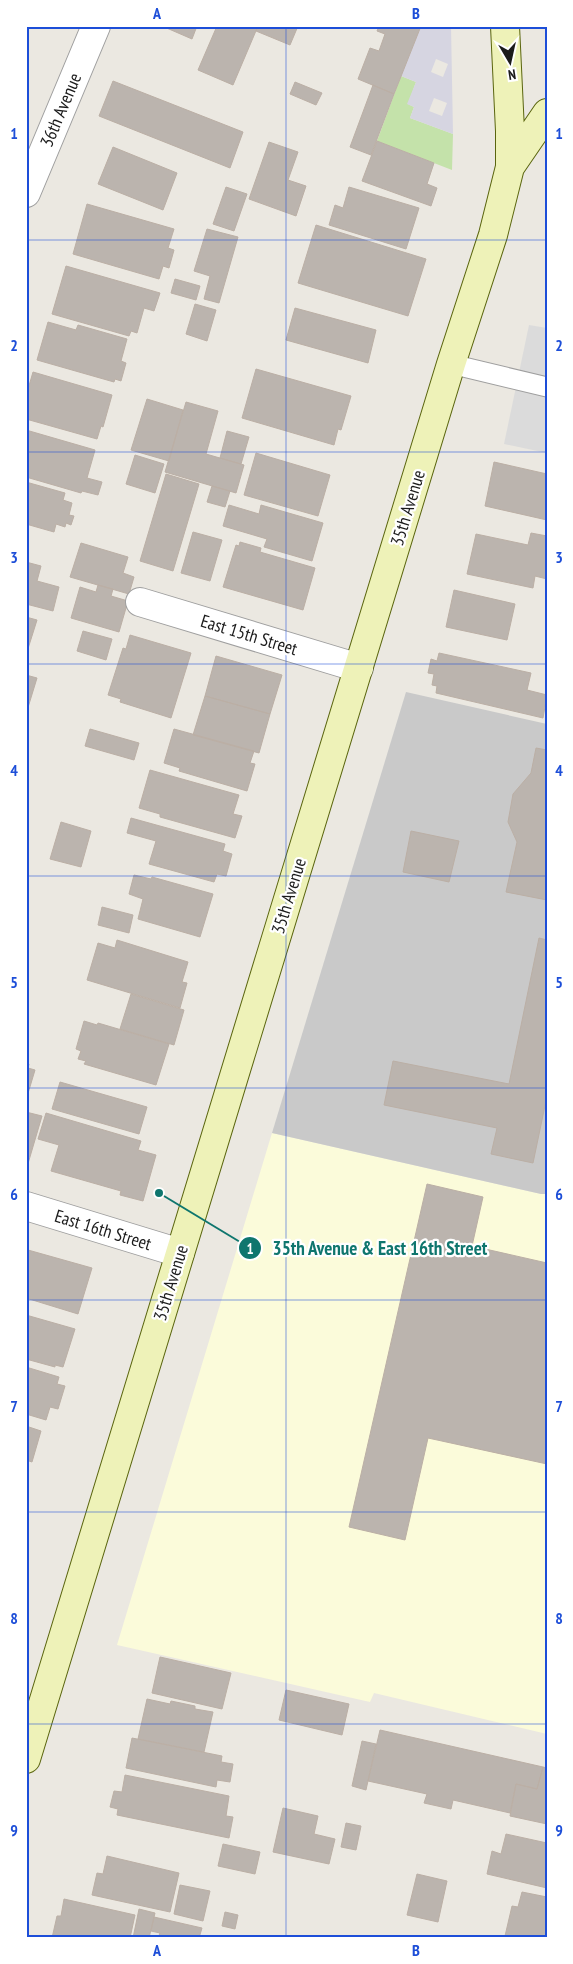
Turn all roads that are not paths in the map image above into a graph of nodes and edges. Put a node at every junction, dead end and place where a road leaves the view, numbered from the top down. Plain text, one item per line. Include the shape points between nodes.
1 (96, 26) edge
2 (504, 26) edge
3 (547, 113) edge
4 (510, 167) junction
5 (26, 193) edge
6 (451, 364) junction
7 (547, 387) edge
8 (140, 602) dead end
9 (359, 668) junction
10 (26, 1206) edge
11 (180, 1253) junction
12 (26, 1759) edge

1 - 5 street, 36th Avenue
2 - 4 main road, 35th Avenue
3 - 4 main road
4 - 6 main road, 35th Avenue via 494,235
6 - 7 lane
6 - 9 main road, 35th Avenue
8 - 9 street, East 15th Street
9 - 11 main road, 35th Avenue
10 - 11 street, East 16th Street
11 - 12 main road, 35th Avenue

